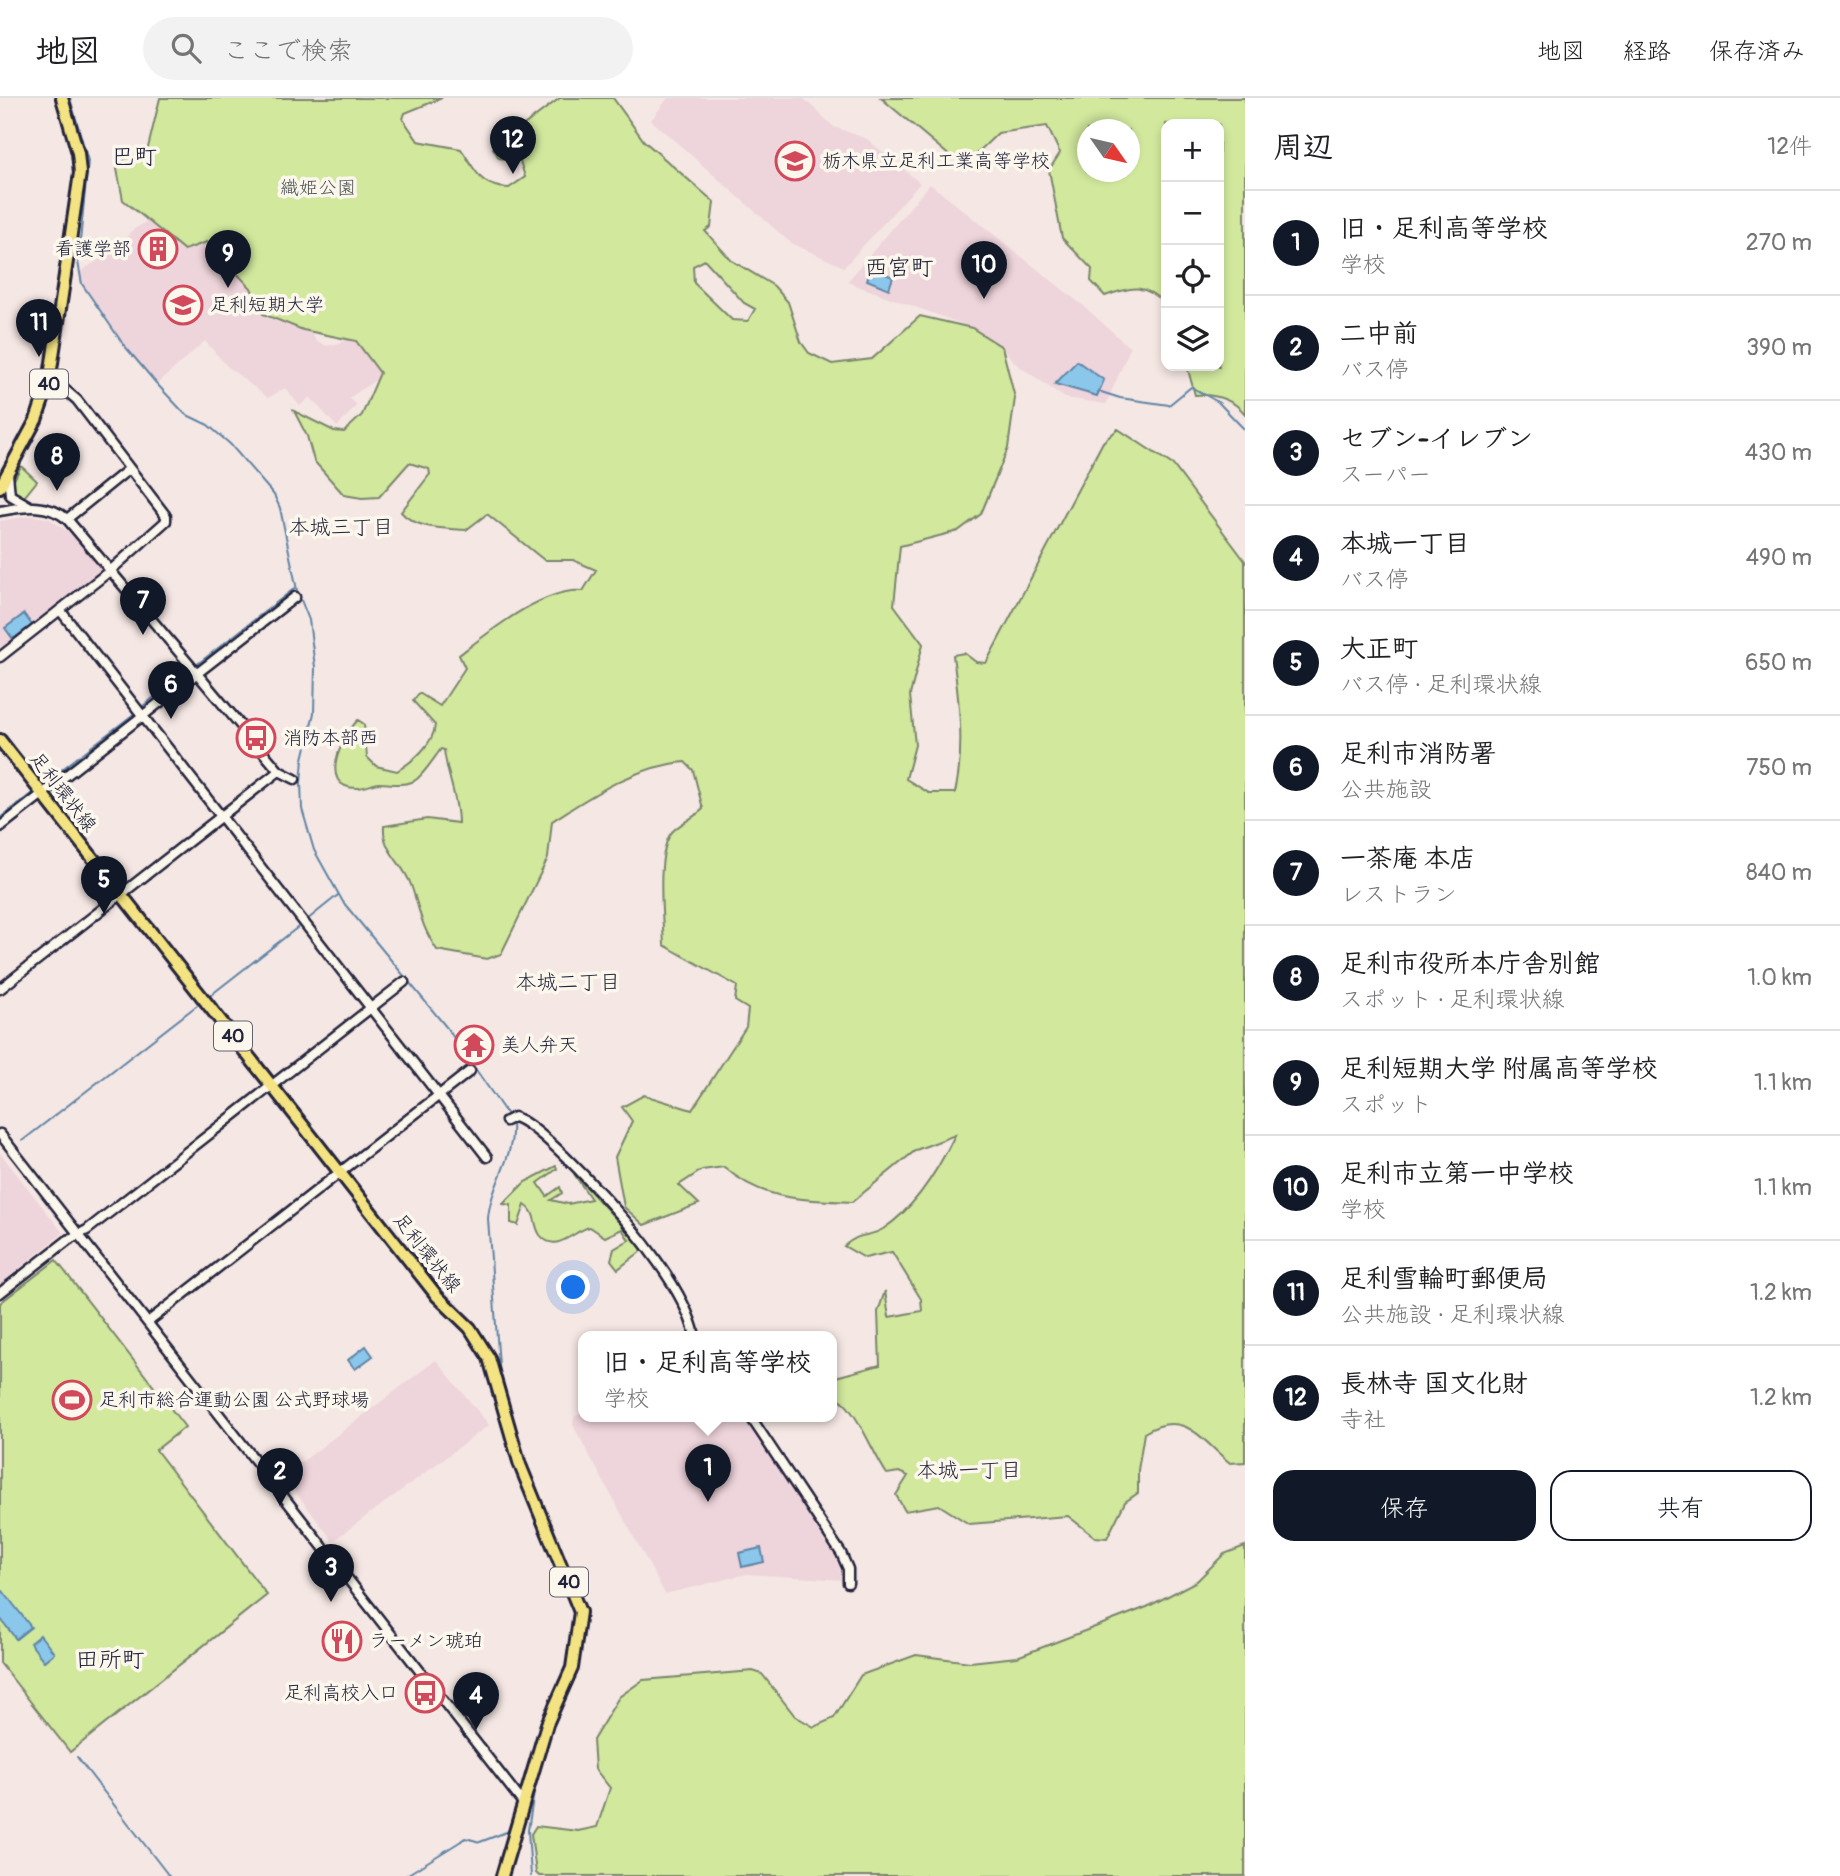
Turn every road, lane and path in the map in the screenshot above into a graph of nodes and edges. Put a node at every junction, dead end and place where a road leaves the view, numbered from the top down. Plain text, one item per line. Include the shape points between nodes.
1 (62, 98) edge
2 (49, 383) junction
3 (129, 469) junction
4 (8, 474) junction
5 (0, 487) edge
6 (32, 507) junction
7 (0, 511) edge
8 (67, 519) junction
9 (111, 570) junction
10 (295, 597) dead end
11 (60, 610) junction
12 (0, 657) edge
13 (197, 673) junction
14 (143, 716) junction
15 (0, 740) edge
16 (278, 771) junction
17 (295, 779) dead end
18 (42, 793) junction
19 (221, 817) junction
20 (0, 827) edge
21 (121, 894) junction
22 (404, 982) dead end
23 (0, 989) edge
24 (370, 1008) junction
25 (470, 1071) dead end
26 (272, 1085) junction
27 (439, 1095) junction
28 (506, 1121) dead end
29 (0, 1134) edge
30 (487, 1157) dead end
31 (342, 1173) junction
32 (78, 1234) junction
33 (0, 1293) edge
34 (148, 1322) junction
35 (693, 1331) edge
36 (754, 1422) edge
37 (848, 1583) dead end
38 (523, 1803) junction
39 (502, 1876) edge

1 - 2 main road, 40 via 80,173
2 - 3 street via 77,400
2 - 4 main road, 40
3 - 8 street
3 - 9 street via 166,522
4 - 5 main road, 40
4 - 6 street via 10,495
6 - 7 street
6 - 8 street via 50,509
8 - 9 street
9 - 11 street
9 - 13 street
10 - 13 street
11 - 12 street
11 - 14 street
13 - 14 street
13 - 16 street
14 - 18 street
14 - 19 street
15 - 18 main road, 足利環状線 / 40
16 - 17 street
16 - 19 street
18 - 20 street
18 - 21 main road, 足利環状線 / 40
19 - 21 street
19 - 24 street
21 - 23 street
21 - 26 main road, 足利環状線 / 40
22 - 24 street
24 - 26 street
24 - 27 street
25 - 27 street
26 - 31 main road, 足利環状線 / 40
26 - 32 street
27 - 30 street
27 - 31 street
28 - 35 street via 514,1117 525,1122 559,1151 634,1231 664,1273
29 - 32 street
31 - 34 street
31 - 38 main road, 足利環状線 / 40 via 437,1296 470,1328 491,1363 520,1465 580,1612 572,1668 547,1724
32 - 33 street
32 - 34 street
34 - 38 street
36 - 37 street via 841,1553
38 - 39 main road, 足利環状線 / 40

